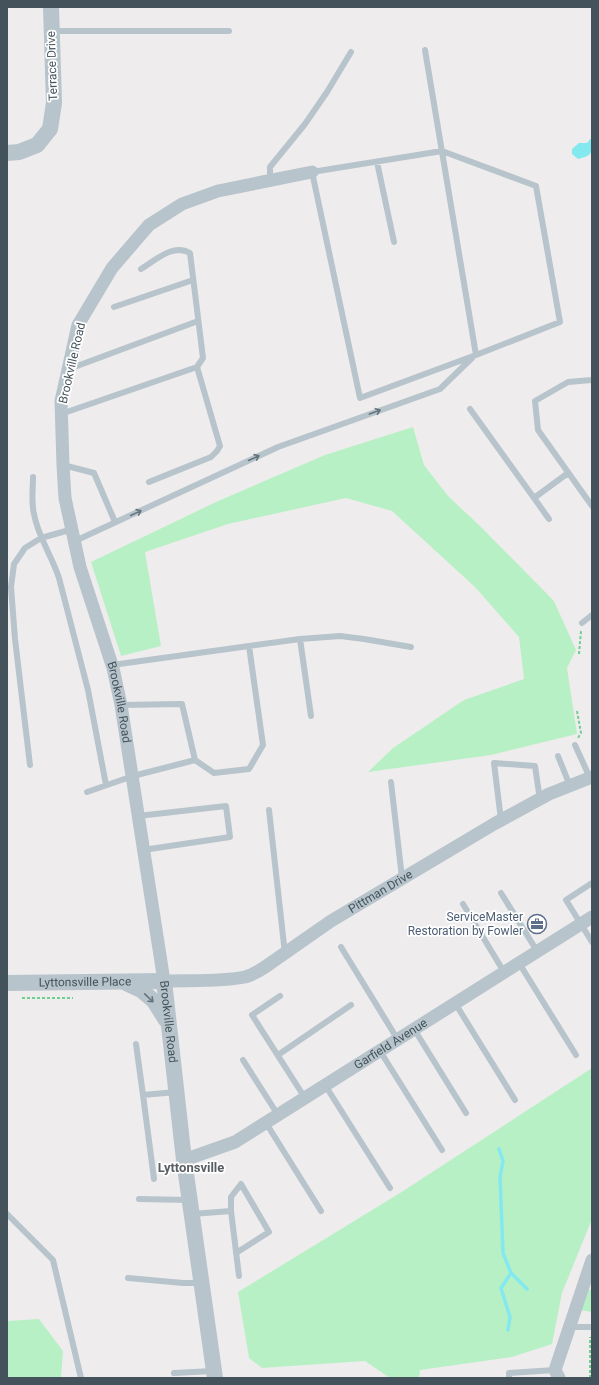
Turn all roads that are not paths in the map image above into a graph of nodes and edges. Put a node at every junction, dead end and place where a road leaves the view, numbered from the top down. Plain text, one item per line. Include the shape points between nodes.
1 (51, 7) edge
2 (52, 31) junction
3 (229, 32) dead end
4 (425, 50) dead end
5 (351, 52) dead end
6 (442, 151) junction
7 (7, 154) edge
8 (378, 162) junction
9 (312, 172) junction
10 (270, 181) junction
11 (394, 242) dead end
12 (141, 269) dead end
13 (193, 280) junction
14 (114, 307) dead end
15 (198, 321) junction
16 (476, 355) junction
17 (197, 367) junction
18 (68, 369) junction
19 (592, 380) edge
20 (470, 409) dead end
21 (62, 414) junction
22 (63, 465) junction
23 (568, 473) junction
24 (33, 477) dead end
25 (149, 482) dead end
26 (534, 498) junction
27 (592, 506) edge
28 (549, 519) dead end
29 (115, 522) junction
30 (74, 535) junction
31 (41, 538) junction
32 (592, 615) edge
33 (582, 623) road end
34 (300, 639) junction
35 (249, 646) junction
36 (411, 647) dead end
37 (112, 665) junction
38 (121, 705) junction
39 (311, 716) dead end
40 (575, 745) road end
41 (558, 756) dead end
42 (194, 760) junction
43 (30, 765) dead end
44 (133, 776) junction
45 (591, 777) edge
46 (390, 782) dead end
47 (106, 785) junction
48 (570, 786) junction
49 (87, 792) dead end
50 (540, 800) junction
51 (269, 810) dead end
52 (138, 816) junction
53 (501, 820) junction
54 (143, 850) junction
55 (402, 878) junction
56 (592, 884) edge
57 (502, 893) dead end
58 (463, 904) dead end
59 (592, 917) edge
60 (580, 924) junction
61 (592, 942) edge
62 (341, 947) dead end
63 (537, 951) junction
64 (285, 954) junction
65 (519, 963) junction
66 (504, 972) junction
67 (164, 981) junction
68 (122, 982) junction
69 (7, 983) edge
70 (280, 996) dead end
71 (455, 1003) junction
72 (351, 1005) dead end
73 (168, 1023) junction
74 (414, 1029) junction
75 (398, 1040) junction
76 (136, 1044) dead end
77 (380, 1051) junction
78 (278, 1055) junction
79 (576, 1055) dead end
80 (243, 1060) dead end
81 (325, 1085) junction
82 (176, 1092) junction
83 (143, 1095) junction
84 (305, 1098) junction
85 (516, 1100) dead end
86 (466, 1113) dead end
87 (278, 1115) junction
88 (266, 1123) junction
89 (442, 1150) dead end
90 (184, 1160) junction
91 (154, 1179) dead end
92 (390, 1188) dead end
93 (140, 1199) dead end
94 (191, 1207) junction
95 (231, 1211) junction
96 (321, 1211) dead end
97 (7, 1214) edge
98 (236, 1253) junction
99 (592, 1260) edge
100 (239, 1276) dead end
101 (128, 1278) dead end
102 (202, 1282) junction
103 (569, 1327) junction
104 (592, 1327) edge
105 (174, 1373) dead end
106 (215, 1374) edge
107 (557, 1374) edge
108 (81, 1378) edge
109 (509, 1378) edge

1 - 2 street, Terrace Drive
2 - 3 lane
2 - 7 street, Terrace Drive via 54,103 50,129 37,145
4 - 6 lane
5 - 10 lane via 306,124 270,167
6 - 8 lane
6 - 16 lane
6 - 16 lane via 536,186 560,322
8 - 9 lane
8 - 11 lane
9 - 10 street, Brookville Road
9 - 16 lane via 360,398
10 - 18 street, Brookville Road via 218,191 182,204 149,225 112,268 78,324
12 - 13 lane via 172,250 184,249 190,252
13 - 14 lane
13 - 15 lane
15 - 17 lane via 203,358
15 - 18 lane
29 -> 16 lane via 278,447 440,389
17 - 21 lane
17 - 25 lane via 220,446 211,457
18 - 21 street, Brookville Road via 61,401
19 - 23 lane via 568,382 535,401 538,430
20 - 26 lane
21 - 22 street, Brookville Road
22 - 29 lane via 94,473
22 - 30 street, Brookville Road via 66,498
23 - 26 lane
23 - 27 lane
24 - 31 lane via 33,513
26 - 28 lane
29 - 30 lane
30 - 31 lane
30 - 37 street, Brookville Road via 80,567
31 - 43 lane via 25,548 14,564 11,587
31 - 47 lane via 53,561 61,585 88,690
32 - 33 lane
34 - 35 lane
34 - 36 lane via 340,636
34 - 39 lane
35 - 37 lane
35 - 42 lane via 263,745 248,769 214,773
37 - 38 street, Brookville Road
38 - 42 lane via 182,704
38 - 44 street, Brookville Road
40 - 45 lane
41 - 48 lane
42 - 44 lane
44 - 47 lane
44 - 52 street, Brookville Road
45 - 48 street, Pittman Drive
46 - 55 lane
47 - 49 lane
48 - 50 street, Pittman Drive
50 - 53 street, Pittman Drive
50 - 53 lane via 535,766 494,763
51 - 64 lane
52 - 54 street, Brookville Road
52 - 54 lane via 226,806 230,837
53 - 55 street, Pittman Drive
54 - 67 street, Brookville Road
55 - 64 street, Pittman Drive via 331,921
56 - 60 lane via 566,900
57 - 63 lane
58 - 66 lane
59 - 60 street, Garfield Avenue
60 - 61 lane
60 - 63 street, Garfield Avenue
62 - 75 lane
63 - 65 street, Garfield Avenue
64 - 67 street, Pittman Drive via 247,976
65 - 66 street, Garfield Avenue
65 - 79 lane
66 - 71 street, Garfield Avenue
67 - 68 street, Lyttonsville Place
67 - 73 street, Brookville Road
68 - 69 street, Lyttonsville Place via 72,991
68 -> 73 street via 141,990 154,1002
70 - 78 lane via 252,1015
71 - 74 street, Garfield Avenue
71 - 85 lane
72 - 78 lane
73 - 82 street, Brookville Road
74 - 75 street, Garfield Avenue
74 - 86 lane
75 - 77 street, Garfield Avenue
76 - 83 lane
77 - 81 street, Garfield Avenue
77 - 89 lane
78 - 84 lane
80 - 87 lane
81 - 84 street, Garfield Avenue
81 - 92 lane
82 - 83 lane
82 - 90 street, Brookville Road
83 - 91 lane
84 - 87 street, Garfield Avenue
87 - 88 street, Garfield Avenue
88 - 90 street, Garfield Avenue via 235,1142
88 - 96 lane
90 - 94 street, Brookville Road
93 - 94 lane
94 - 95 lane
94 - 102 street, Brookville Road
95 - 98 lane
95 - 98 lane via 230,1197 241,1184 269,1232
97 - 108 lane via 53,1260
98 - 100 lane
99 - 103 street
101 - 102 lane via 183,1283
102 - 106 street, Brookville Road
103 - 104 lane
103 - 107 street
105 - 106 lane
107 - 109 lane via 510,1373

